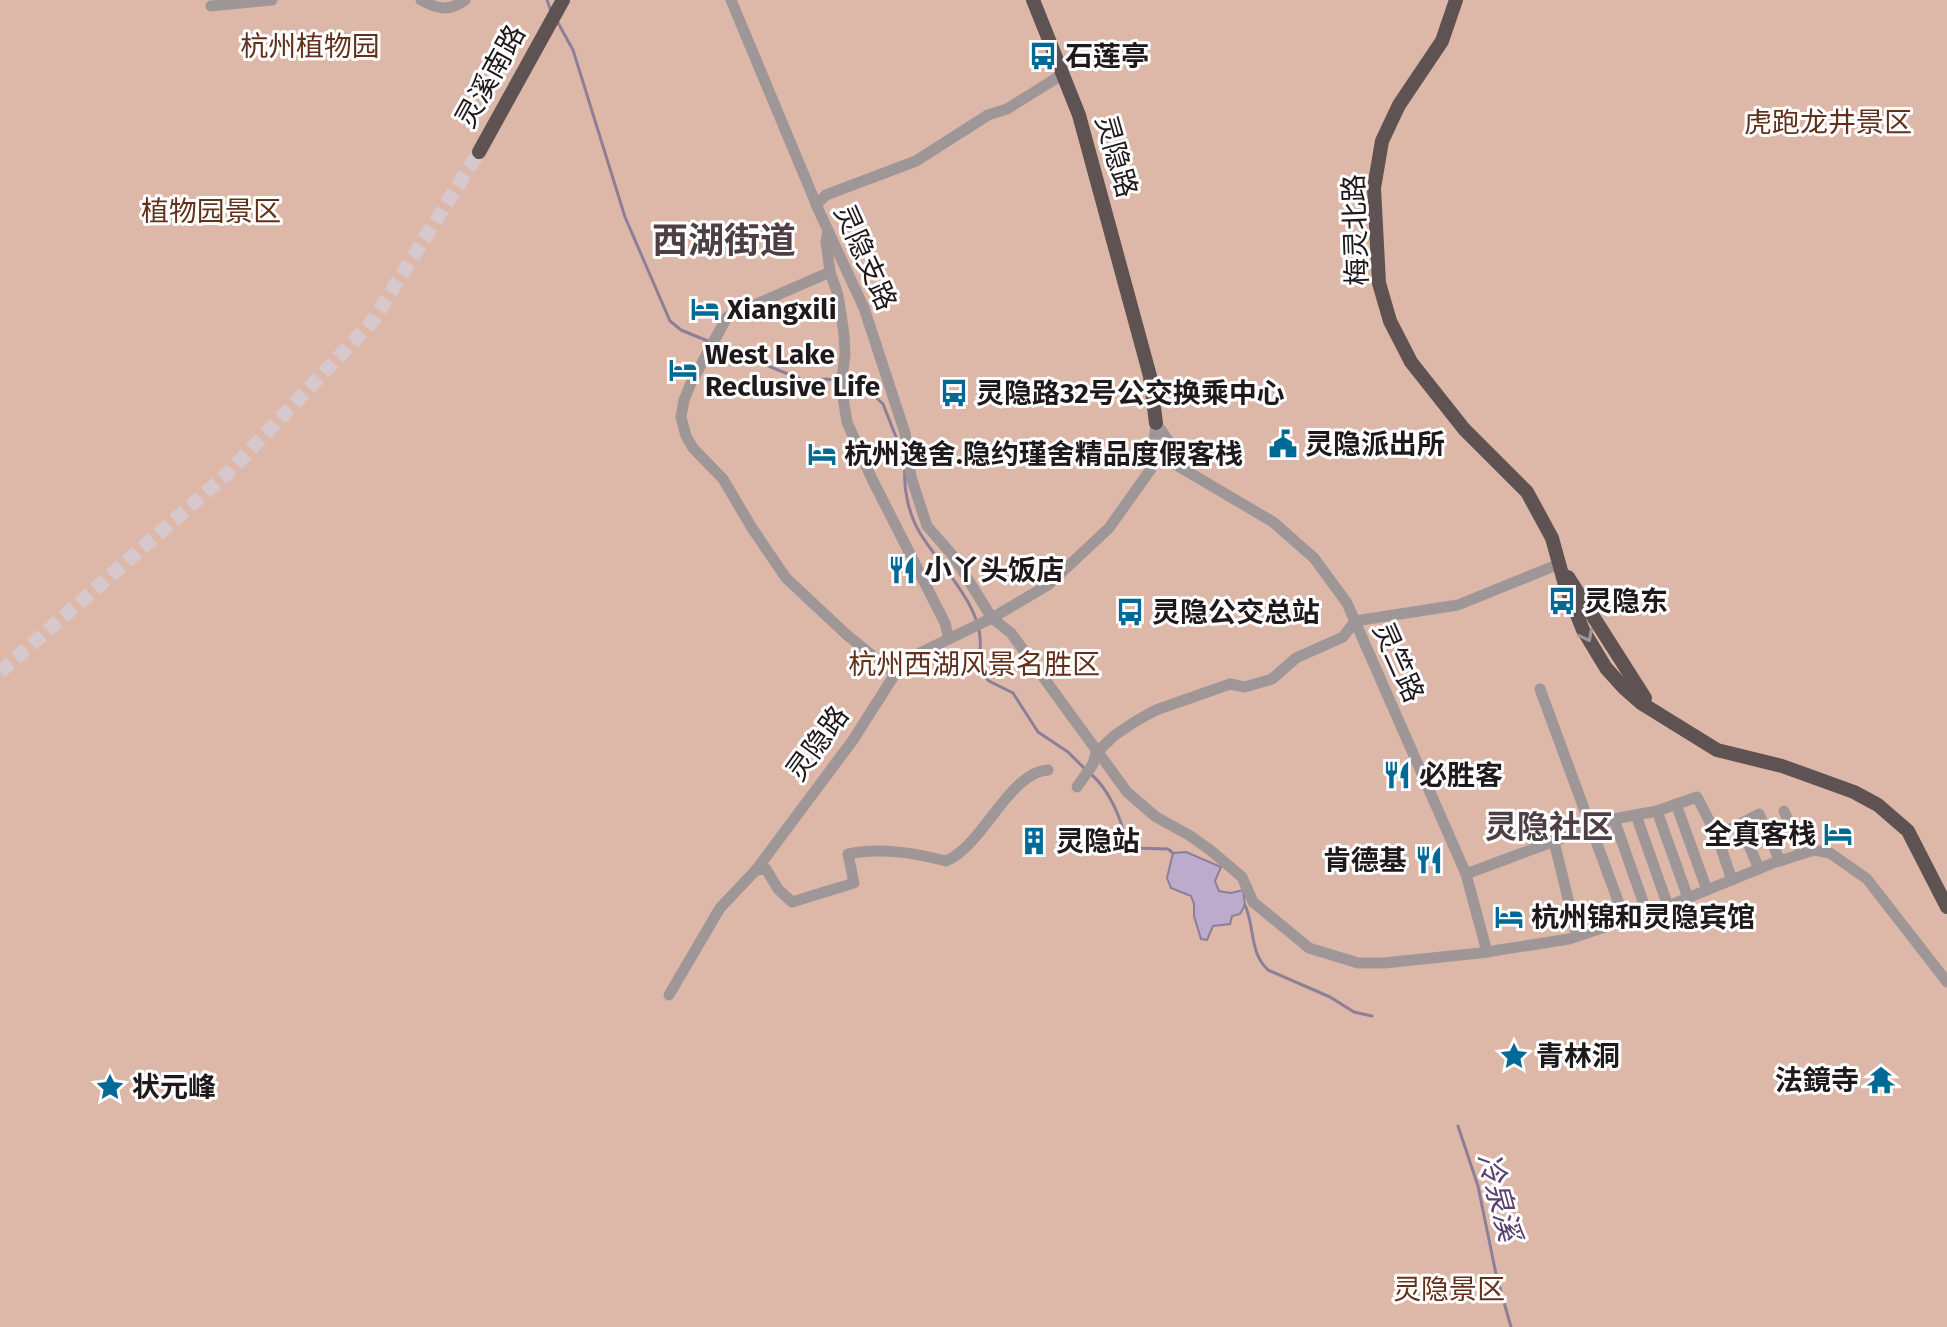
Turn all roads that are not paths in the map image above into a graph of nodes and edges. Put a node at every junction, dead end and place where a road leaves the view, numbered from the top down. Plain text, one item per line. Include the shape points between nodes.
1 (272, 0) edge
2 (421, 0) edge
3 (465, 0) edge
4 (731, 0) edge
5 (1033, 0) edge
6 (1456, 0) edge
7 (562, 1) edge
8 (211, 6) dead end
9 (1063, 74) junction
10 (479, 152) tunnel mouth
11 (816, 205) junction
12 (829, 230) junction
13 (830, 272) junction
14 (1156, 423) junction
15 (1173, 463) junction
16 (1151, 469) junction
17 (1559, 564) junction
18 (989, 620) junction
19 (1355, 621) junction
20 (949, 639) junction
21 (895, 674) junction
22 (1540, 689) dead end
23 (1096, 753) junction
24 (1048, 770) dead end
25 (1077, 787) dead end
26 (1676, 804) junction
27 (1657, 811) junction
28 (1784, 811) dead end
29 (1636, 815) junction
30 (1614, 819) junction
31 (1740, 824) junction
32 (1592, 826) junction
33 (1717, 836) junction
34 (1554, 841) junction
35 (1802, 852) junction
36 (1780, 861) junction
37 (1759, 869) junction
38 (756, 870) junction
39 (1466, 874) junction
40 (1732, 880) junction
41 (1707, 890) junction
42 (1688, 898) junction
43 (1668, 906) junction
44 (1947, 907) edge
45 (1647, 913) junction
46 (1625, 920) junction
47 (1577, 936) junction
48 (1487, 952) junction
49 (1947, 982) edge
50 (669, 995) dead end

1 - 8 street
2 - 3 street via 438,9
4 - 11 street, 灵隐支路
5 - 9 main road, 灵隐路
6 - 17 main road, 梅灵北路 via 1442,41 1382,141 1374,188 1379,283 1390,321 1411,362 1464,429 1527,492 1552,538
7 - 10 main road, 灵溪南路
9 - 11 street via 916,161 826,195
9 - 14 main road, 灵隐路 via 1079,115 1150,376
11 - 12 street, 灵隐支路
12 - 13 street
12 - 18 street, 灵隐支路 via 875,337 927,526 954,557
13 - 20 street via 844,334 847,422
13 - 21 street via 727,317 684,400 681,417 693,448 723,479 786,578
14 - 15 street via 1170,443
14 - 16 street
15 - 16 street
15 - 19 street, 灵竺路 via 1273,522 1314,558
16 - 18 street, 灵隐路 via 1109,528 1048,585
17 - 19 street via 1458,605
17 - 44 main road, 梅灵北路 via 1593,649 1624,688 1717,750 1794,772 1873,809 1922,858
18 - 20 street, 灵隐路
18 - 23 street, 灵隐支路 via 1011,633
19 - 23 street via 1343,637 1296,658 1272,679 1245,687 1230,684 1156,710
19 - 39 street, 灵竺路
20 - 21 street, 灵隐路 via 918,654
21 - 38 street, 灵隐路
22 - 32 street
23 - 25 street
23 - 48 street, 灵隐支路 via 1127,792 1242,877 1253,902 1309,948 1358,963
24 - 38 street via 1012,792 967,849 946,861 888,851 848,854 854,883 792,902 766,869
26 - 27 street
26 - 33 street via 1697,797
26 - 41 street
27 - 29 street
27 - 42 street
28 - 35 street
29 - 30 street
29 - 43 street
30 - 32 street
30 - 45 street
31 - 33 street
31 - 36 street via 1759,814
31 - 37 street
32 - 34 street
32 - 46 street
33 - 40 street
34 - 39 street
34 - 47 street
35 - 36 street, 灵隐支路
35 - 49 street via 1830,853 1867,879
36 - 37 street, 灵隐支路
37 - 40 street, 灵隐支路
38 - 50 street, 灵隐路 via 720,908
39 - 48 street, 灵竺路
40 - 41 street, 灵隐支路
41 - 42 street, 灵隐支路
42 - 43 street, 灵隐支路
43 - 45 street, 灵隐支路
45 - 46 street, 灵隐支路
46 - 47 street, 灵隐支路
47 - 48 street, 灵隐支路

